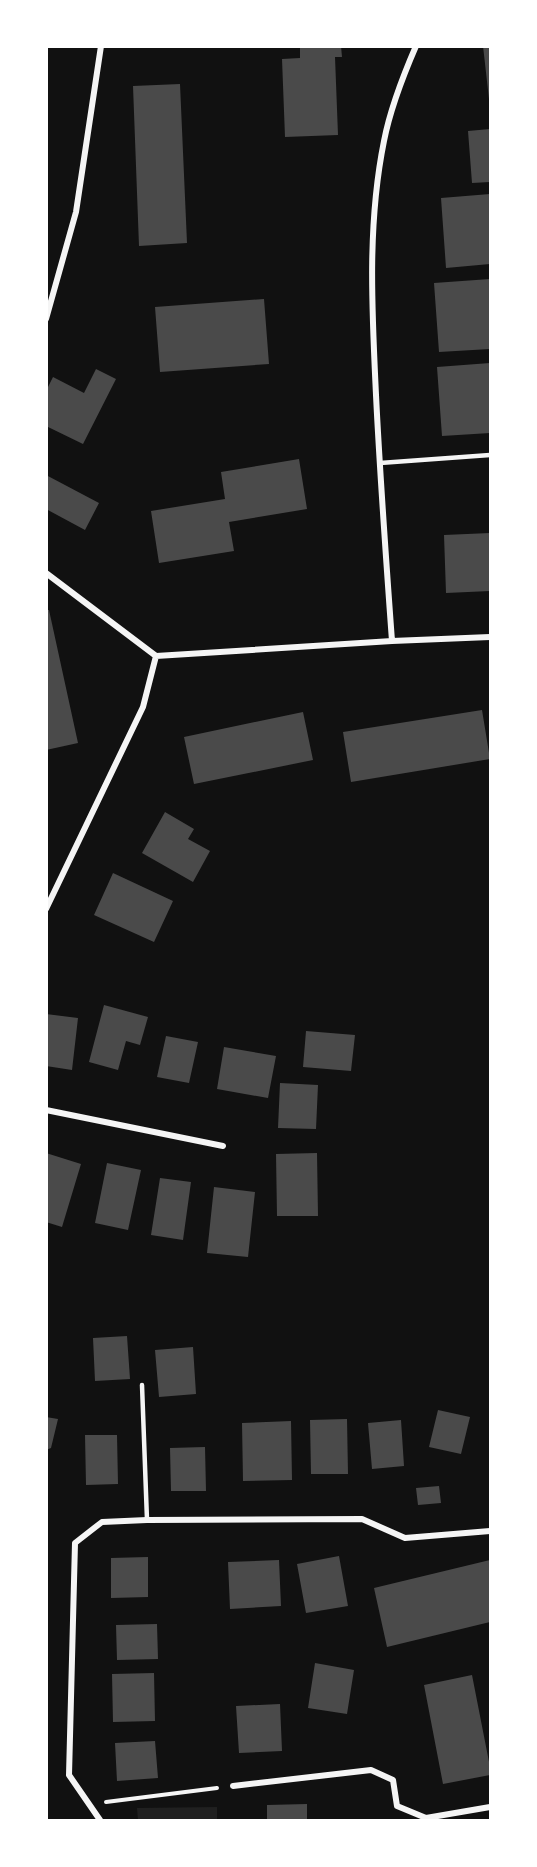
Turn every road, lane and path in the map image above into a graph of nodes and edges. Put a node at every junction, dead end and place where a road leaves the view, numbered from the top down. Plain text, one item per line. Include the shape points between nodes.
1 (101, 46) edge
2 (416, 46) edge
3 (46, 319) edge
4 (490, 455) edge
5 (380, 463) junction
6 (46, 573) edge
7 (490, 637) edge
8 (392, 641) junction
9 (156, 656) junction
10 (46, 909) edge
11 (46, 1110) edge
12 (223, 1146) dead end
13 (142, 1385) dead end
14 (147, 1520) junction
15 (490, 1531) edge
16 (233, 1786) joint
17 (90, 1804) junction
18 (490, 1807) edge
19 (100, 1821) edge

1 - 3 street via 76,212
2 - 5 street via 384,139 373,210 372,283
4 - 5 lane
5 - 8 street
6 - 9 street
7 - 8 street
8 - 9 street
9 - 10 street via 143,707
11 - 12 street
13 - 14 lane
14 - 15 street via 362,1519 405,1538
14 - 17 street via 102,1522 75,1543 69,1775
16 - 17 path
16 - 18 street via 371,1770 393,1780 397,1806 426,1818
17 - 19 street

